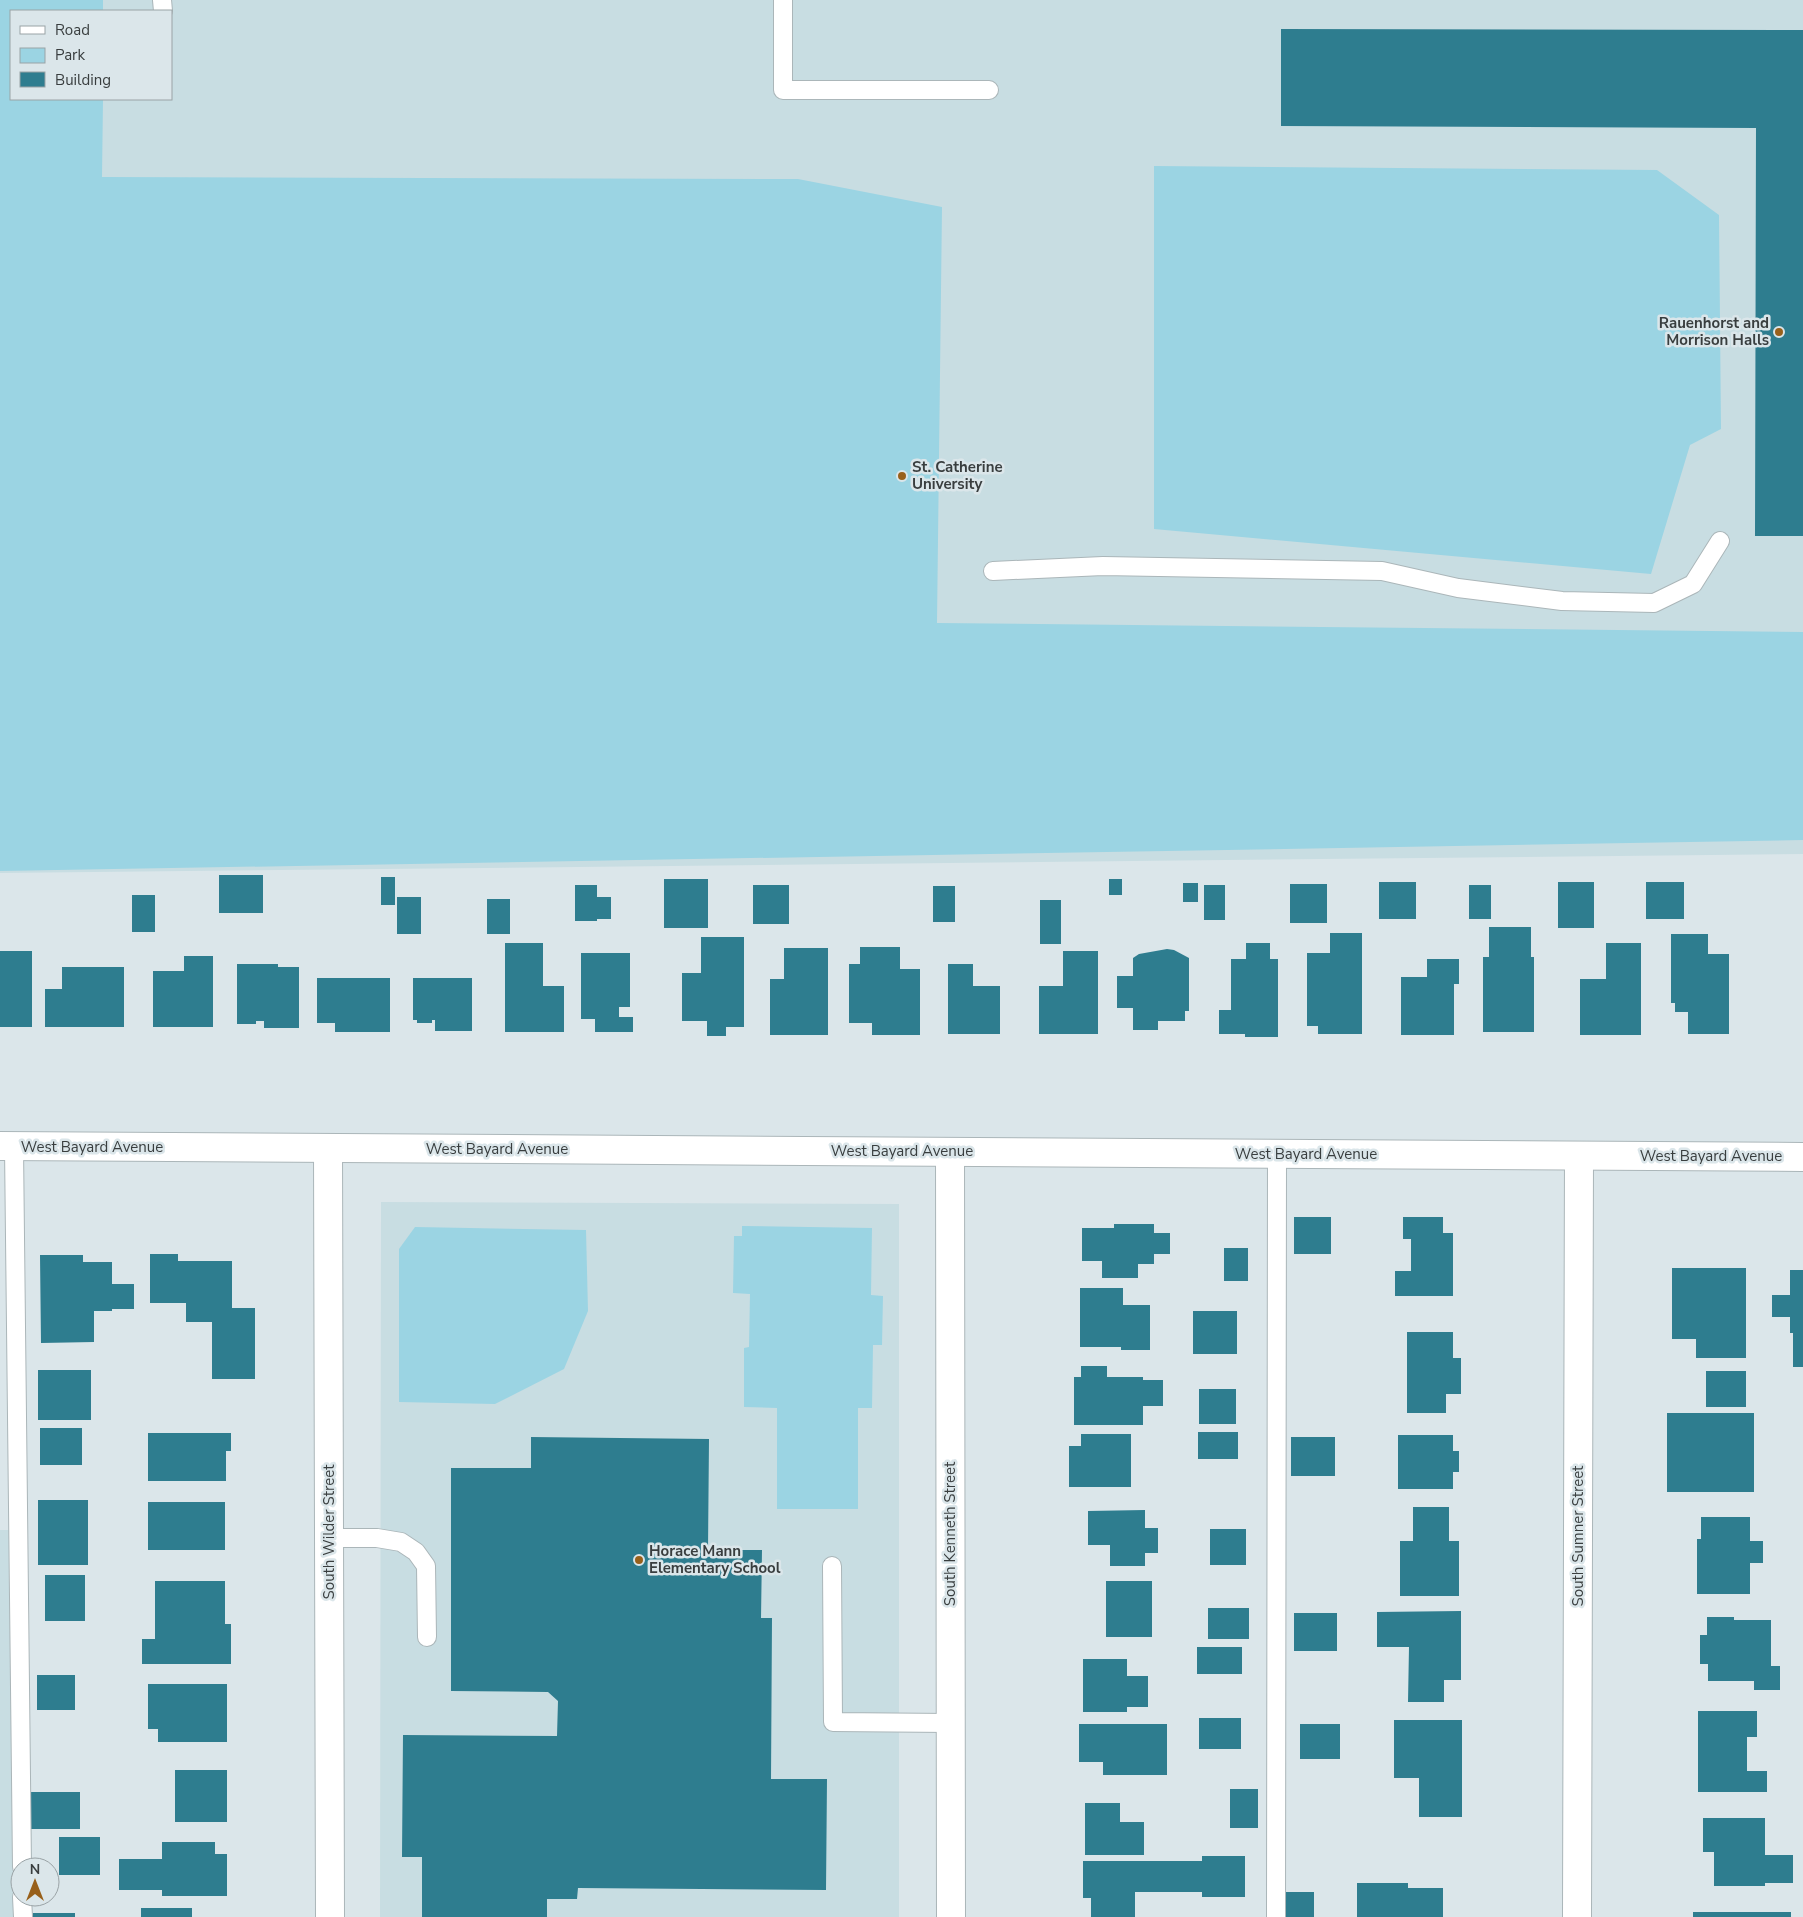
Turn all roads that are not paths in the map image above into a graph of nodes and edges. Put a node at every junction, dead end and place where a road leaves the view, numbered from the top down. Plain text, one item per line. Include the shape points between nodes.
1 (783, 0) edge
2 (989, 90) dead end
3 (1720, 541) dead end
4 (993, 572) dead end
5 (7, 1146) edge
6 (328, 1148) junction
7 (950, 1152) junction
8 (1277, 1154) junction
9 (1579, 1156) junction
10 (1803, 1157) edge
11 (329, 1538) junction
12 (832, 1566) dead end
13 (428, 1637) dead end
14 (950, 1723) junction
15 (22, 1857) edge
16 (330, 1917) edge
17 (951, 1917) edge
18 (1276, 1917) edge
19 (1577, 1917) edge

1 - 2 lane via 783,90
3 - 4 lane via 1693,584 1654,603 1562,601 1458,588 1382,572 1103,566
5 - 6 street, West Bayard Avenue
5 - 15 lane
6 - 7 street, West Bayard Avenue
6 - 11 street, South Wilder Street
7 - 8 street, West Bayard Avenue
7 - 14 street, South Kenneth Street
8 - 9 street, West Bayard Avenue
8 - 18 lane
9 - 10 street, West Bayard Avenue
9 - 19 street, South Sumner Street
11 - 13 lane via 377,1538 401,1542 416,1552 426,1566
11 - 16 street, South Wilder Street
12 - 14 lane via 833,1722
14 - 17 street, South Kenneth Street

